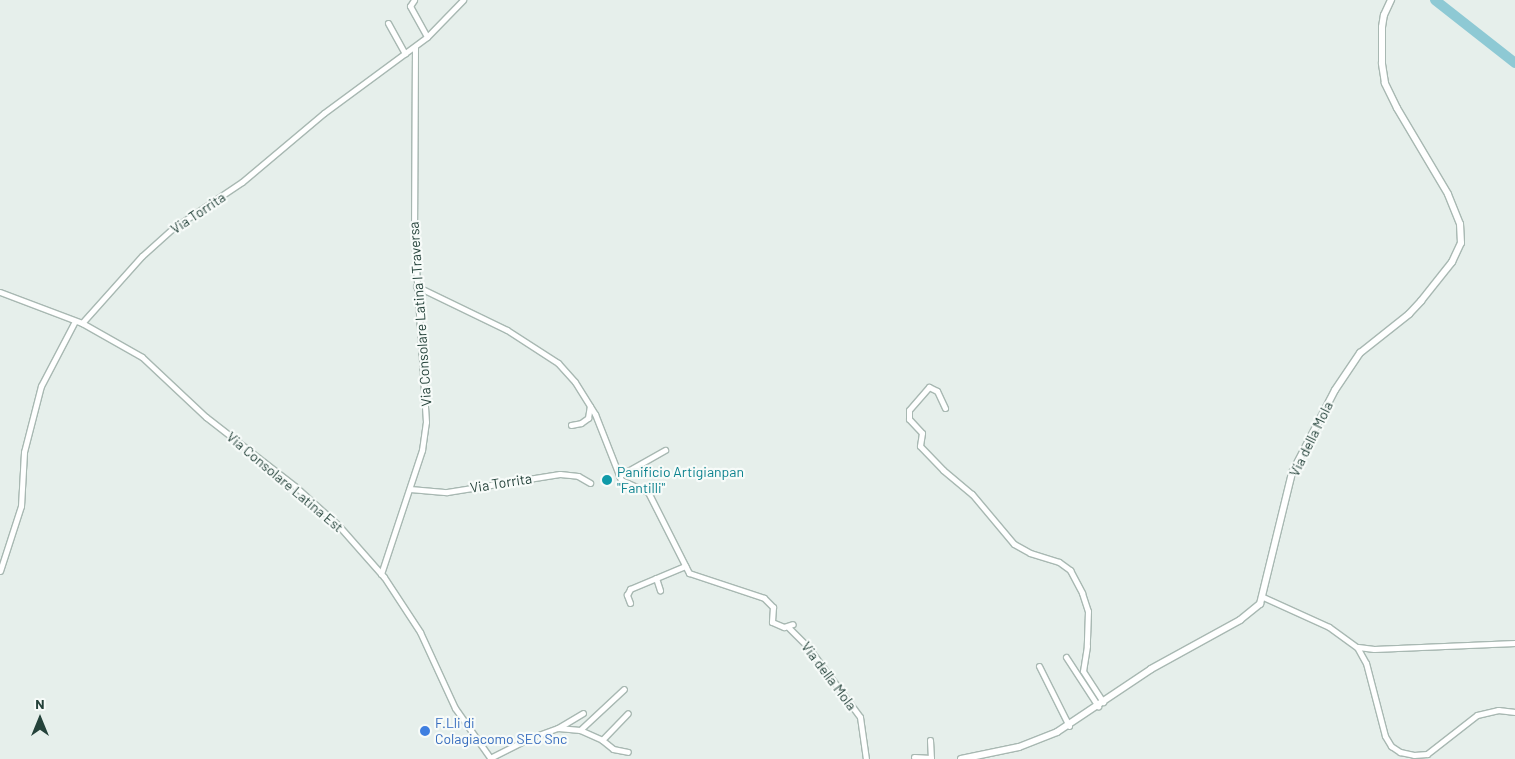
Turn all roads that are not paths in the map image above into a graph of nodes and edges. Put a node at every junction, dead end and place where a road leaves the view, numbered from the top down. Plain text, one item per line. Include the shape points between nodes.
1 (414, 0) edge
2 (463, 0) edge
3 (1391, 0) edge
4 (388, 23) dead end
5 (427, 37) junction
6 (415, 46) junction
7 (404, 54) junction
8 (416, 286) junction
9 (0, 292) edge
10 (75, 320) junction
11 (82, 323) junction
12 (590, 405) junction
13 (945, 408) dead end
14 (571, 425) dead end
15 (665, 450) dead end
16 (620, 476) junction
17 (590, 483) dead end
18 (410, 489) junction
19 (685, 566) junction
20 (0, 572) edge
21 (381, 574) junction
22 (656, 578) junction
23 (660, 590) dead end
24 (1263, 597) junction
25 (630, 603) dead end
26 (1515, 643) edge
27 (1357, 647) junction
28 (1066, 657) dead end
29 (1039, 666) dead end
30 (624, 689) dead end
31 (1101, 704) junction
32 (628, 712) dead end
33 (1515, 712) edge
34 (583, 713) dead end
35 (1069, 726) junction
36 (558, 728) junction
37 (580, 730) junction
38 (602, 740) junction
39 (930, 740) dead end
40 (628, 752) dead end
41 (914, 757) dead end
42 (491, 759) edge
43 (866, 759) edge
44 (931, 759) edge
45 (961, 759) edge

1 - 5 street via 410,6
2 - 5 street, Via Torrita
3 - 24 street, Via della Mola via 1382,30 1385,83 1448,194 1460,224 1461,243 1452,262 1421,301 1360,353 1335,390 1292,473
4 - 7 street
5 - 6 street, Via Torrita
6 - 7 street, Via Torrita
6 - 8 street, Via Consolare Latina I Traversa
7 - 11 street, Via Torrita via 324,113 242,182 172,229 142,256
8 - 12 street via 508,330 558,363
8 - 18 street, Via Consolare Latina I Traversa via 426,417 424,442
9 - 10 street, Via Consolare Latina Est
10 - 11 street, Via Consolare Latina Est
10 - 20 street via 41,386 24,452 22,506
11 - 21 street, Via Consolare Latina Est via 151,363 206,417 324,512
12 - 14 street via 588,418 581,424
12 - 16 street
13 - 31 street via 937,391 929,387 908,412 909,420 922,433 920,446 972,494 1014,544 1030,553 1060,562 1070,570 1088,611 1088,646 1083,671
15 - 16 street
16 - 19 street via 625,484 648,492
17 - 18 street, Via Torrita via 578,476 560,474 444,492
18 - 21 street, Via Consolare Latina I Traversa
19 - 22 street
19 - 43 street, Via della Mola via 694,576 767,599 772,606 772,622 791,626 860,717
21 - 42 street, Via Consolare Latina Est via 425,640 455,708
22 - 23 street
22 - 25 street via 630,589 627,595
24 - 27 street via 1329,627
24 - 31 street, Via della Mola via 1257,608 1247,615 1160,663
26 - 27 street
27 - 33 street via 1366,663 1384,736 1400,752 1427,754 1478,715 1494,710
28 - 31 street
29 - 35 street
30 - 37 street
31 - 35 street, Via della Mola
32 - 38 street
34 - 36 street
35 - 45 street, Via della Mola via 1027,745
36 - 37 street
36 - 42 street via 530,738
37 - 38 street
38 - 40 street via 613,749
39 - 44 street
41 - 44 street

